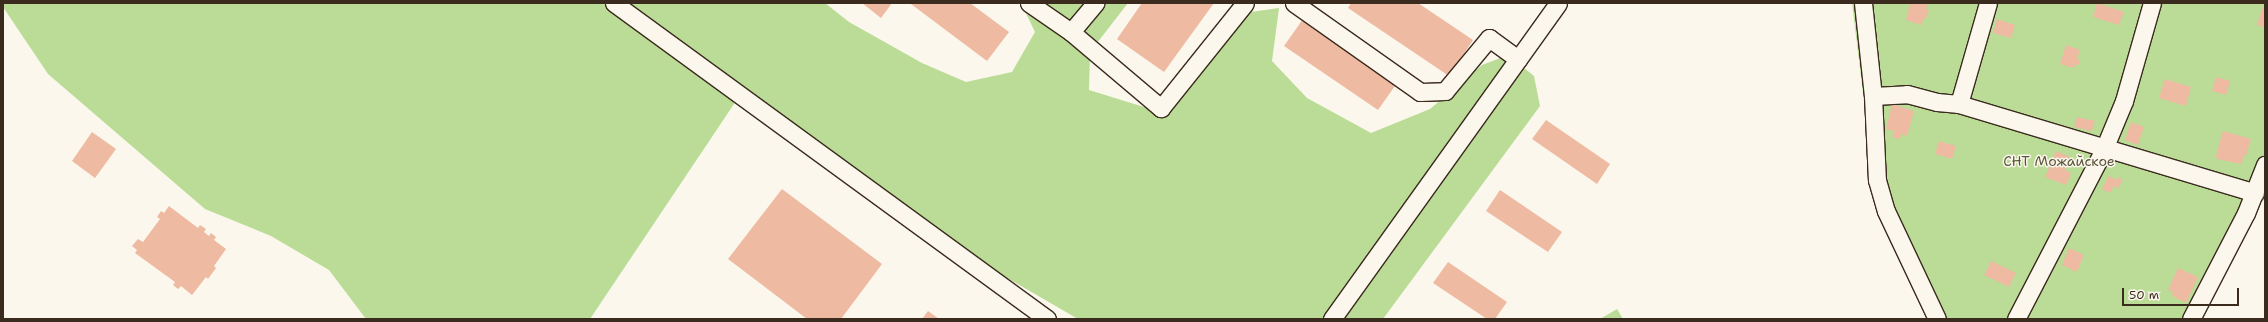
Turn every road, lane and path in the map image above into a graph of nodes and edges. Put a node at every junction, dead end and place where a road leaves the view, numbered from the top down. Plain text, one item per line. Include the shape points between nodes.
1 (614, 3) edge
2 (1029, 3) edge
3 (1095, 3) edge
4 (1244, 3) edge
5 (1294, 3) edge
6 (1558, 3) edge
7 (1863, 3) edge
8 (1988, 3) edge
9 (2152, 3) edge
10 (1071, 32) junction
11 (1518, 59) junction
12 (1873, 96) junction
13 (1959, 104) junction
14 (2104, 149) junction
15 (2265, 165) edge
16 (2255, 193) junction
17 (1047, 319) edge
18 (1332, 319) edge
19 (1937, 319) edge
20 (2016, 319) edge
21 (2191, 319) edge

1 - 17 street
2 - 10 street
3 - 10 street
4 - 10 street via 1161,108
5 - 11 street via 1420,92 1445,91 1489,38
6 - 11 street
7 - 12 street
8 - 13 street
9 - 14 street via 2124,101
11 - 18 street
12 - 13 street via 1907,94 1938,102
12 - 19 street via 1877,180 1886,211
13 - 14 street
14 - 16 street
14 - 20 street
15 - 16 street
16 - 21 street

